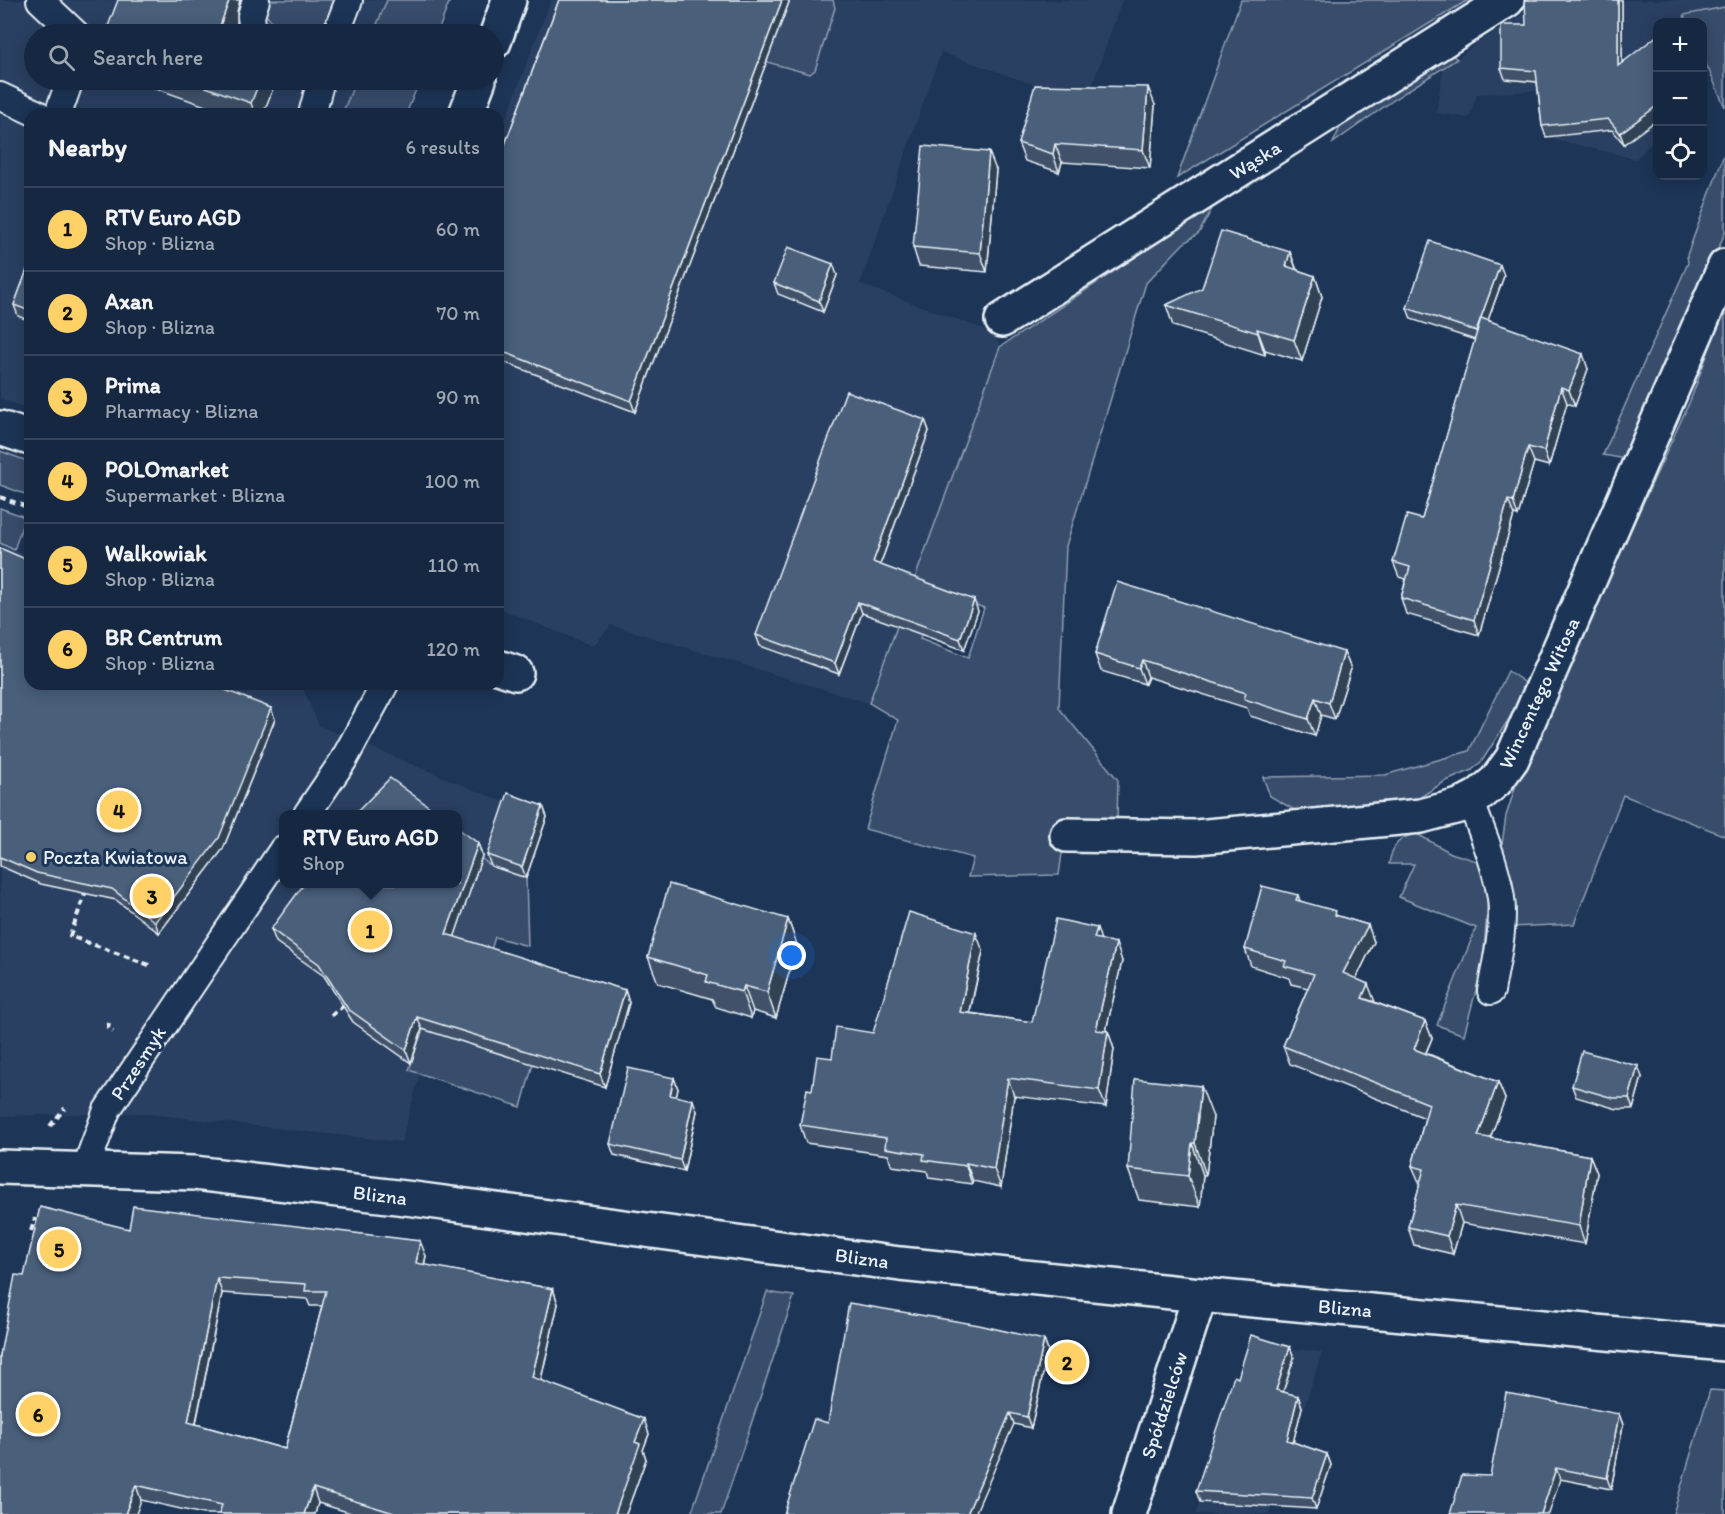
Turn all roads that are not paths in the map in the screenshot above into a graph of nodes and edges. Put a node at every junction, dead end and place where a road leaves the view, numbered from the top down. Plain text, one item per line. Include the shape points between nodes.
1 (40, 0) edge
2 (256, 0) edge
3 (349, 0) edge
4 (509, 0) edge
5 (1507, 0) edge
6 (65, 24) edge
7 (252, 24) edge
8 (340, 24) edge
9 (500, 24) edge
10 (66, 90) edge
11 (318, 90) edge
12 (475, 90) edge
13 (0, 96) edge
14 (25, 108) edge
15 (60, 108) edge
16 (314, 108) edge
17 (468, 108) edge
18 (1725, 266) edge
19 (1002, 320) dead end
20 (0, 428) edge
21 (24, 436) edge
22 (382, 690) edge
23 (1470, 800) junction
24 (310, 810) edge
25 (1068, 835) dead end
26 (279, 855) edge
27 (1491, 991) dead end
28 (0, 1167) edge
29 (85, 1170) junction
30 (1200, 1295) junction
31 (1725, 1344) edge
32 (1129, 1514) edge

1 - 6 lane
2 - 7 lane
3 - 8 lane
4 - 9 street
5 - 19 street, Wąska
10 - 15 lane
11 - 16 lane
12 - 17 street
13 - 14 lane
18 - 23 street, Wincentego Witosa via 1512,759 1496,781
20 - 21 street
22 - 24 lane via 343,761
23 - 25 street, Wincentego Witosa via 1421,816 1196,837
23 - 27 lane via 1493,861 1501,900
26 - 29 lane, Przesmyk via 107,1110
28 - 29 street, Blizna
29 - 30 street, Blizna via 194,1173 414,1198 900,1264
30 - 31 street, Blizna
30 - 32 street, Spółdzielców

